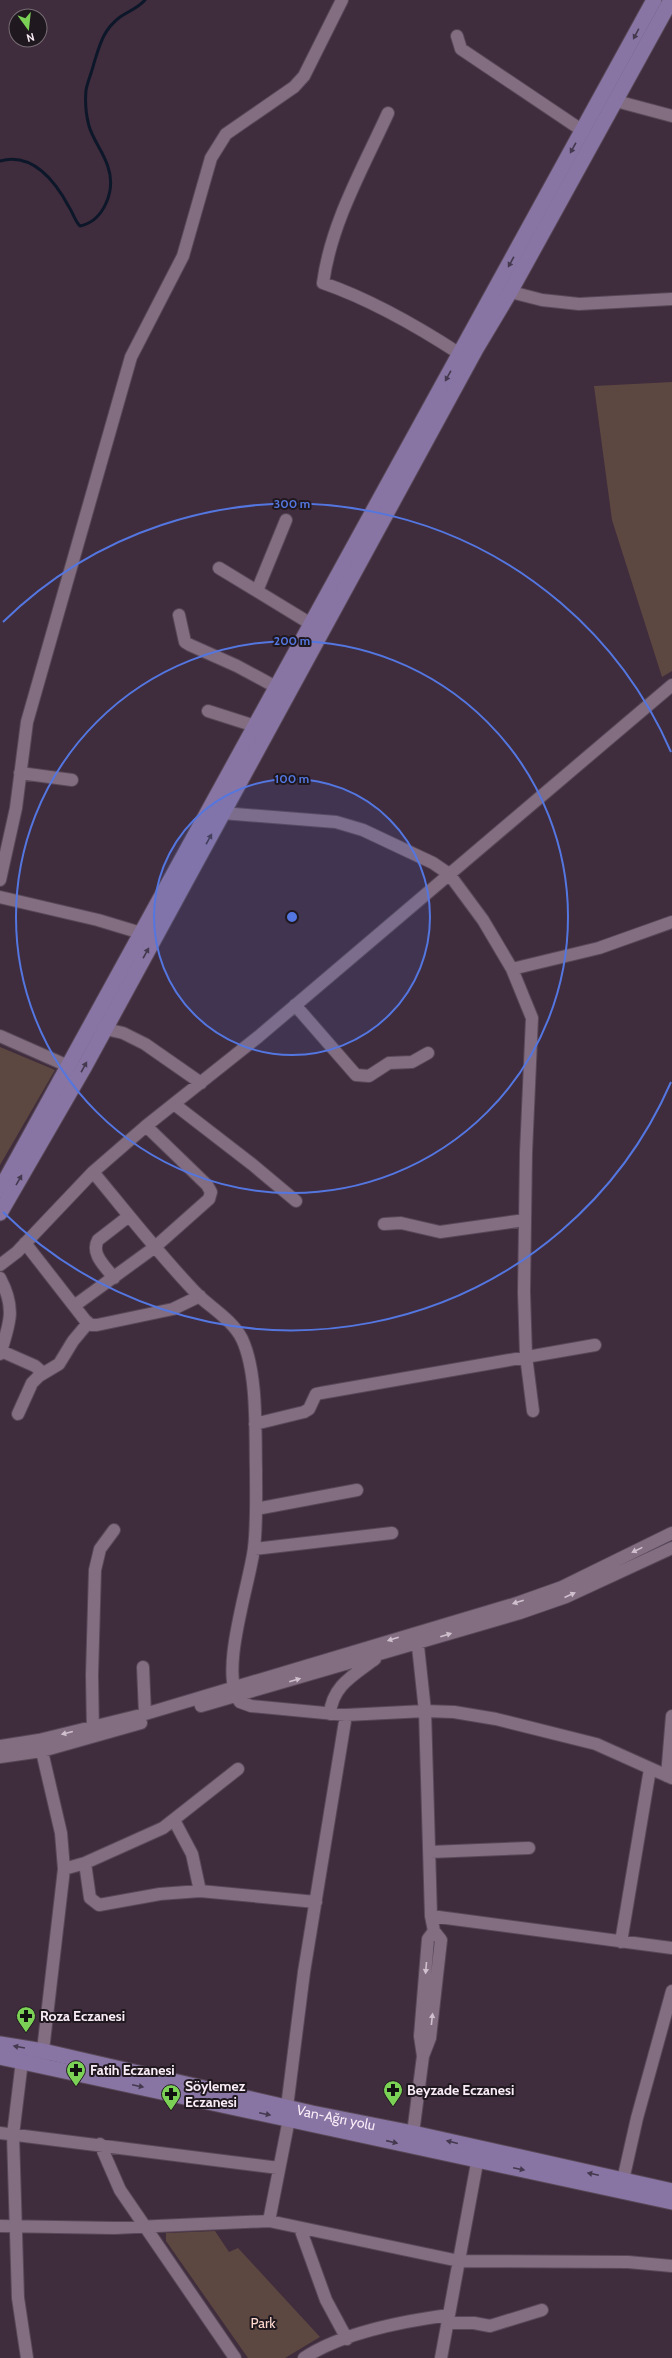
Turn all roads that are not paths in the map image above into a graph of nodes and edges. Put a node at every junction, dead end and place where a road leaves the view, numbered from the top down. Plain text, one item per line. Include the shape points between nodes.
1 (342, 0) edge
2 (654, 0) edge
3 (671, 0) edge
4 (457, 36) dead end
5 (616, 101) junction
6 (388, 113) dead end
7 (672, 116) edge
8 (583, 131) junction
9 (503, 290) junction
10 (672, 299) edge
11 (460, 354) junction
12 (286, 520) dead end
13 (219, 568) dead end
14 (257, 591) junction
15 (179, 615) dead end
16 (311, 624) junction
17 (276, 687) junction
18 (670, 687) edge
19 (208, 711) dead end
20 (255, 726) junction
21 (20, 773) junction
22 (72, 780) dead end
23 (216, 811) junction
24 (449, 874) junction
25 (0, 880) edge
26 (0, 897) edge
27 (672, 922) edge
28 (141, 932) junction
29 (512, 969) junction
30 (295, 1005) junction
31 (90, 1025) junction
32 (104, 1030) junction
33 (0, 1036) edge
34 (428, 1053) dead end
35 (68, 1066) junction
36 (201, 1082) junction
37 (174, 1104) junction
38 (146, 1126) junction
39 (93, 1172) junction
40 (0, 1190) edge
41 (296, 1201) dead end
42 (0, 1214) edge
43 (129, 1216) junction
44 (525, 1220) junction
45 (384, 1224) dead end
46 (25, 1244) junction
47 (155, 1247) junction
48 (0, 1265) edge
49 (0, 1278) edge
50 (114, 1278) junction
51 (200, 1296) junction
52 (74, 1306) junction
53 (88, 1323) junction
54 (595, 1345) dead end
55 (0, 1353) edge
56 (526, 1356) junction
57 (43, 1373) junction
58 (533, 1411) dead end
59 (18, 1414) dead end
60 (255, 1424) junction
61 (357, 1490) dead end
62 (256, 1510) junction
63 (114, 1530) dead end
64 (392, 1533) dead end
65 (672, 1533) edge
66 (672, 1548) edge
67 (254, 1549) junction
68 (417, 1638) junction
69 (380, 1655) junction
70 (143, 1667) dead end
71 (268, 1682) junction
72 (234, 1692) junction
73 (270, 1708) junction
74 (425, 1711) junction
75 (145, 1714) junction
76 (330, 1714) junction
77 (346, 1715) junction
78 (672, 1716) edge
79 (93, 1732) junction
80 (0, 1746) edge
81 (40, 1746) junction
82 (0, 1757) edge
83 (238, 1769) dead end
84 (650, 1769) junction
85 (669, 1777) edge
86 (174, 1820) junction
87 (529, 1848) dead end
88 (430, 1852) junction
89 (85, 1863) junction
90 (64, 1869) junction
91 (200, 1891) junction
92 (316, 1902) junction
93 (432, 1916) junction
94 (621, 1942) junction
95 (672, 1948) edge
96 (672, 1991) edge
97 (0, 2044) edge
98 (0, 2057) edge
99 (42, 2058) junction
100 (22, 2061) junction
101 (288, 2113) junction
102 (0, 2134) edge
103 (13, 2135) junction
104 (412, 2140) junction
105 (100, 2144) junction
106 (479, 2155) junction
107 (279, 2168) junction
108 (623, 2180) junction
109 (672, 2191) edge
110 (672, 2202) edge
111 (269, 2221) junction
112 (0, 2226) edge
113 (17, 2226) junction
114 (146, 2226) junction
115 (300, 2228) junction
116 (459, 2261) junction
117 (672, 2266) edge
118 (542, 2310) dead end
119 (449, 2319) junction
120 (347, 2338) junction
121 (27, 2358) edge
122 (235, 2358) edge
123 (304, 2358) edge
124 (441, 2358) edge

1 - 21 street via 304,76 294,87 226,134 211,158 183,256 131,356 27,722
2 -> 8 main road
3 - 5 main road
4 - 8 street via 458,44 464,51
5 - 7 street
5 - 9 main road
6 - 11 street via 333,236 323,284 346,291 412,323
8 -> 9 main road
9 - 10 street via 542,300 579,304
9 - 11 main road
9 - 23 main road via 476,349
11 -> 16 main road
12 - 14 street
13 - 14 street
14 - 16 street
15 - 17 street via 185,642
16 - 17 main road
17 - 20 main road
18 - 24 street
19 - 20 street
20 - 23 main road
21 - 22 street
21 - 25 street via 16,808
23 - 24 street via 336,822 363,830 433,863
23 - 28 main road
32 -> 23 main road
24 - 29 street via 483,920
24 - 30 street
26 - 28 street
27 - 29 street via 599,948
28 - 31 main road
29 - 44 street via 532,1018
30 - 34 street via 356,1075 369,1076 389,1063 412,1062
30 - 36 street
31 - 32 street
31 - 35 main road
32 - 36 street via 123,1033 145,1044
42 -> 32 main road
33 - 35 street
35 - 40 main road
36 - 37 street
37 - 38 street
37 - 41 street via 254,1165
38 - 39 street
38 - 47 street via 207,1185 211,1192 207,1202
39 - 43 street
39 - 46 street
43 - 47 street
43 - 50 street via 98,1240 96,1245 98,1256
44 - 45 street via 440,1232 401,1223
44 - 56 street
46 - 48 street
46 - 52 street
47 - 50 street
47 - 51 street
49 - 55 street via 11,1302 11,1314
50 - 52 street
51 - 53 street via 173,1309 97,1326
51 - 60 street via 233,1326 242,1338 252,1380
52 - 53 street
53 - 57 street via 59,1364
54 - 56 street
55 - 57 street via 35,1366
56 - 58 street
56 - 60 street via 316,1394 309,1409 304,1412
57 - 59 street via 32,1383
60 - 62 street
61 - 62 street
62 - 67 street
63 - 79 street via 100,1549 95,1570
64 - 67 street
65 -> 68 street via 562,1586
68 -> 66 street via 520,1613 566,1597
67 - 72 street via 234,1643
68 - 69 street
68 -> 71 street
68 - 74 street
71 -> 69 street
69 - 76 street via 338,1689 331,1701
70 - 75 street
71 - 72 street
71 - 73 street
72 - 73 street via 240,1702
72 - 75 street
72 - 79 street
73 - 76 street
74 - 77 street
74 - 84 street via 454,1712 496,1719 569,1736 596,1744
74 - 88 street
75 - 79 street
76 - 77 street
77 - 92 street
78 - 85 street
79 - 81 street
80 - 81 street
81 - 82 street
81 - 90 street via 61,1834
83 - 86 street
84 - 85 street
84 - 94 street
86 - 89 street via 163,1828
86 - 91 street via 192,1854
87 - 88 street
88 - 93 street
89 - 90 street
89 - 91 street via 90,1898 96,1904
90 - 99 street
91 - 92 street
92 - 101 street
93 - 94 street
93 - 104 street via 434,1931 428,1939 420,2036 423,2056
94 - 95 street
96 - 108 street
99 -> 97 main road, Van-Ağrı yolu
98 - 100 main road
99 - 100 main road
99 - 101 main road, Van-Ağrı yolu
100 - 103 street
101 - 104 main road, Van-Ağrı yolu
101 - 107 street
102 - 103 street
103 - 105 street
103 - 113 street
104 - 106 main road, Van-Ağrı yolu
105 - 107 street
105 - 114 street via 120,2190
108 -> 106 main road, Van-Ağrı yolu
106 -> 110 main road
106 - 116 street
107 - 111 street
108 - 109 main road, Van-Ağrı yolu
111 - 114 street
111 - 115 street
112 - 113 street
113 - 114 street
113 - 121 street via 19,2305
114 - 122 street
115 - 116 street
115 - 120 street via 326,2300
116 - 117 street via 628,2262
116 - 119 street
118 - 119 street via 490,2326
119 - 120 street via 422,2319
119 - 124 street
120 - 123 street

